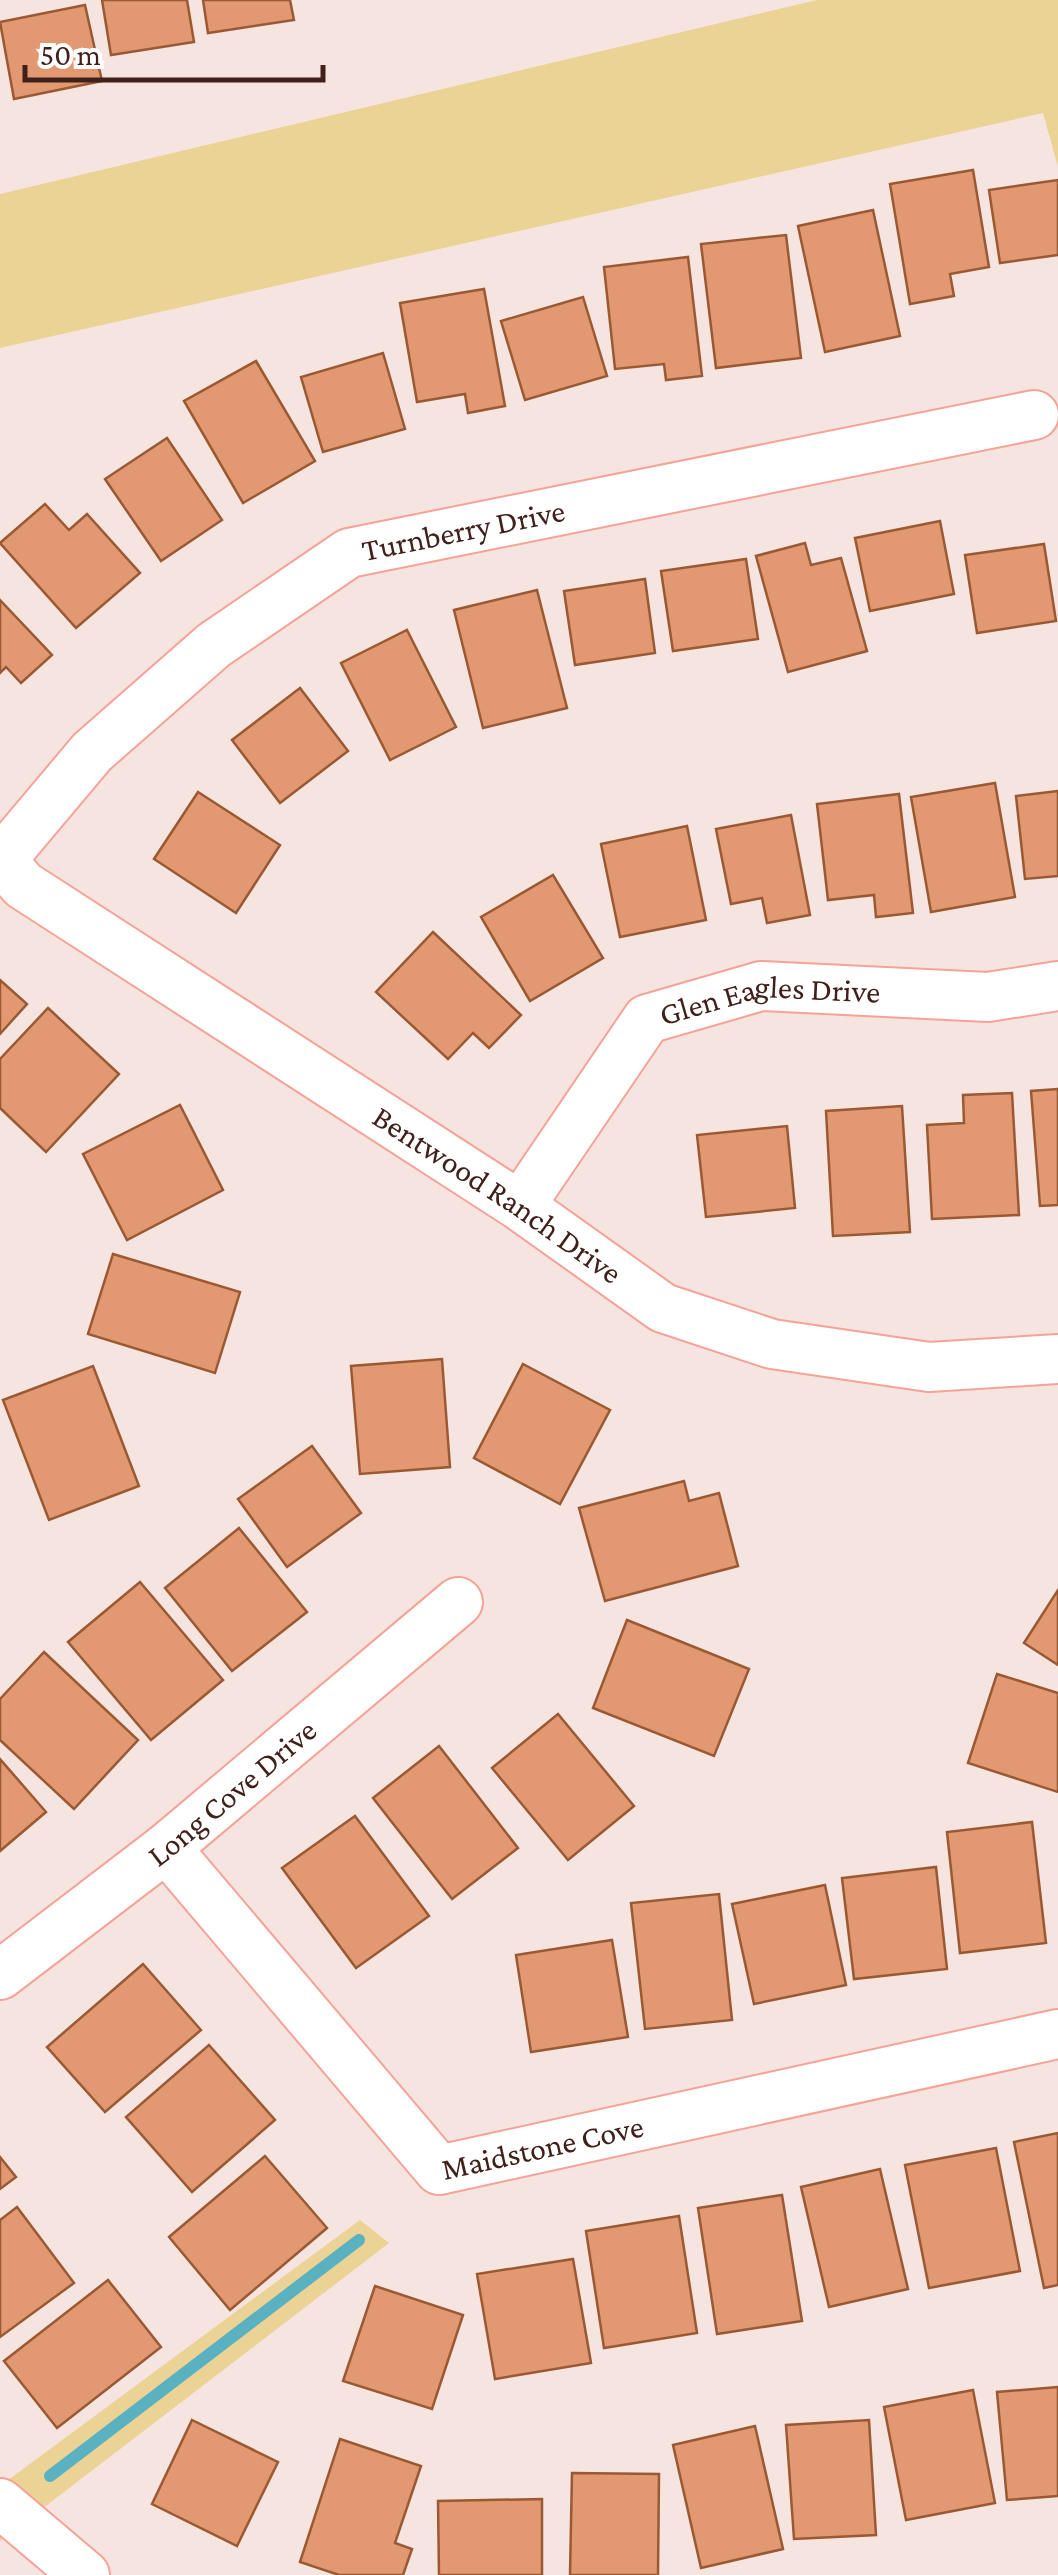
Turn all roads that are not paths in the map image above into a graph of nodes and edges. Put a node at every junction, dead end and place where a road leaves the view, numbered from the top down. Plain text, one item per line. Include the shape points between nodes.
1 (1034, 415) dead end
2 (1, 858) edge
3 (1058, 986) edge
4 (520, 1206) junction
5 (1058, 1359) edge
6 (458, 1602) dead end
7 (166, 1848) junction
8 (0, 1975) edge
9 (1058, 2034) edge
10 (0, 2502) edge
11 (85, 2575) edge

1 - 2 street, Turnberry Drive via 350,552 214,645 92,752
2 - 4 street, Bentwood Ranch Drive via 24,885
3 - 4 street, Glen Eagles Drive via 988,998 761,986 648,1019
4 - 5 street, Bentwood Ranch Drive via 663,1308 772,1344 929,1367
6 - 7 street, Long Cove Drive
7 - 8 street, Long Cove Drive
7 - 9 street, Maidstone Cove via 438,2170
10 - 11 street

